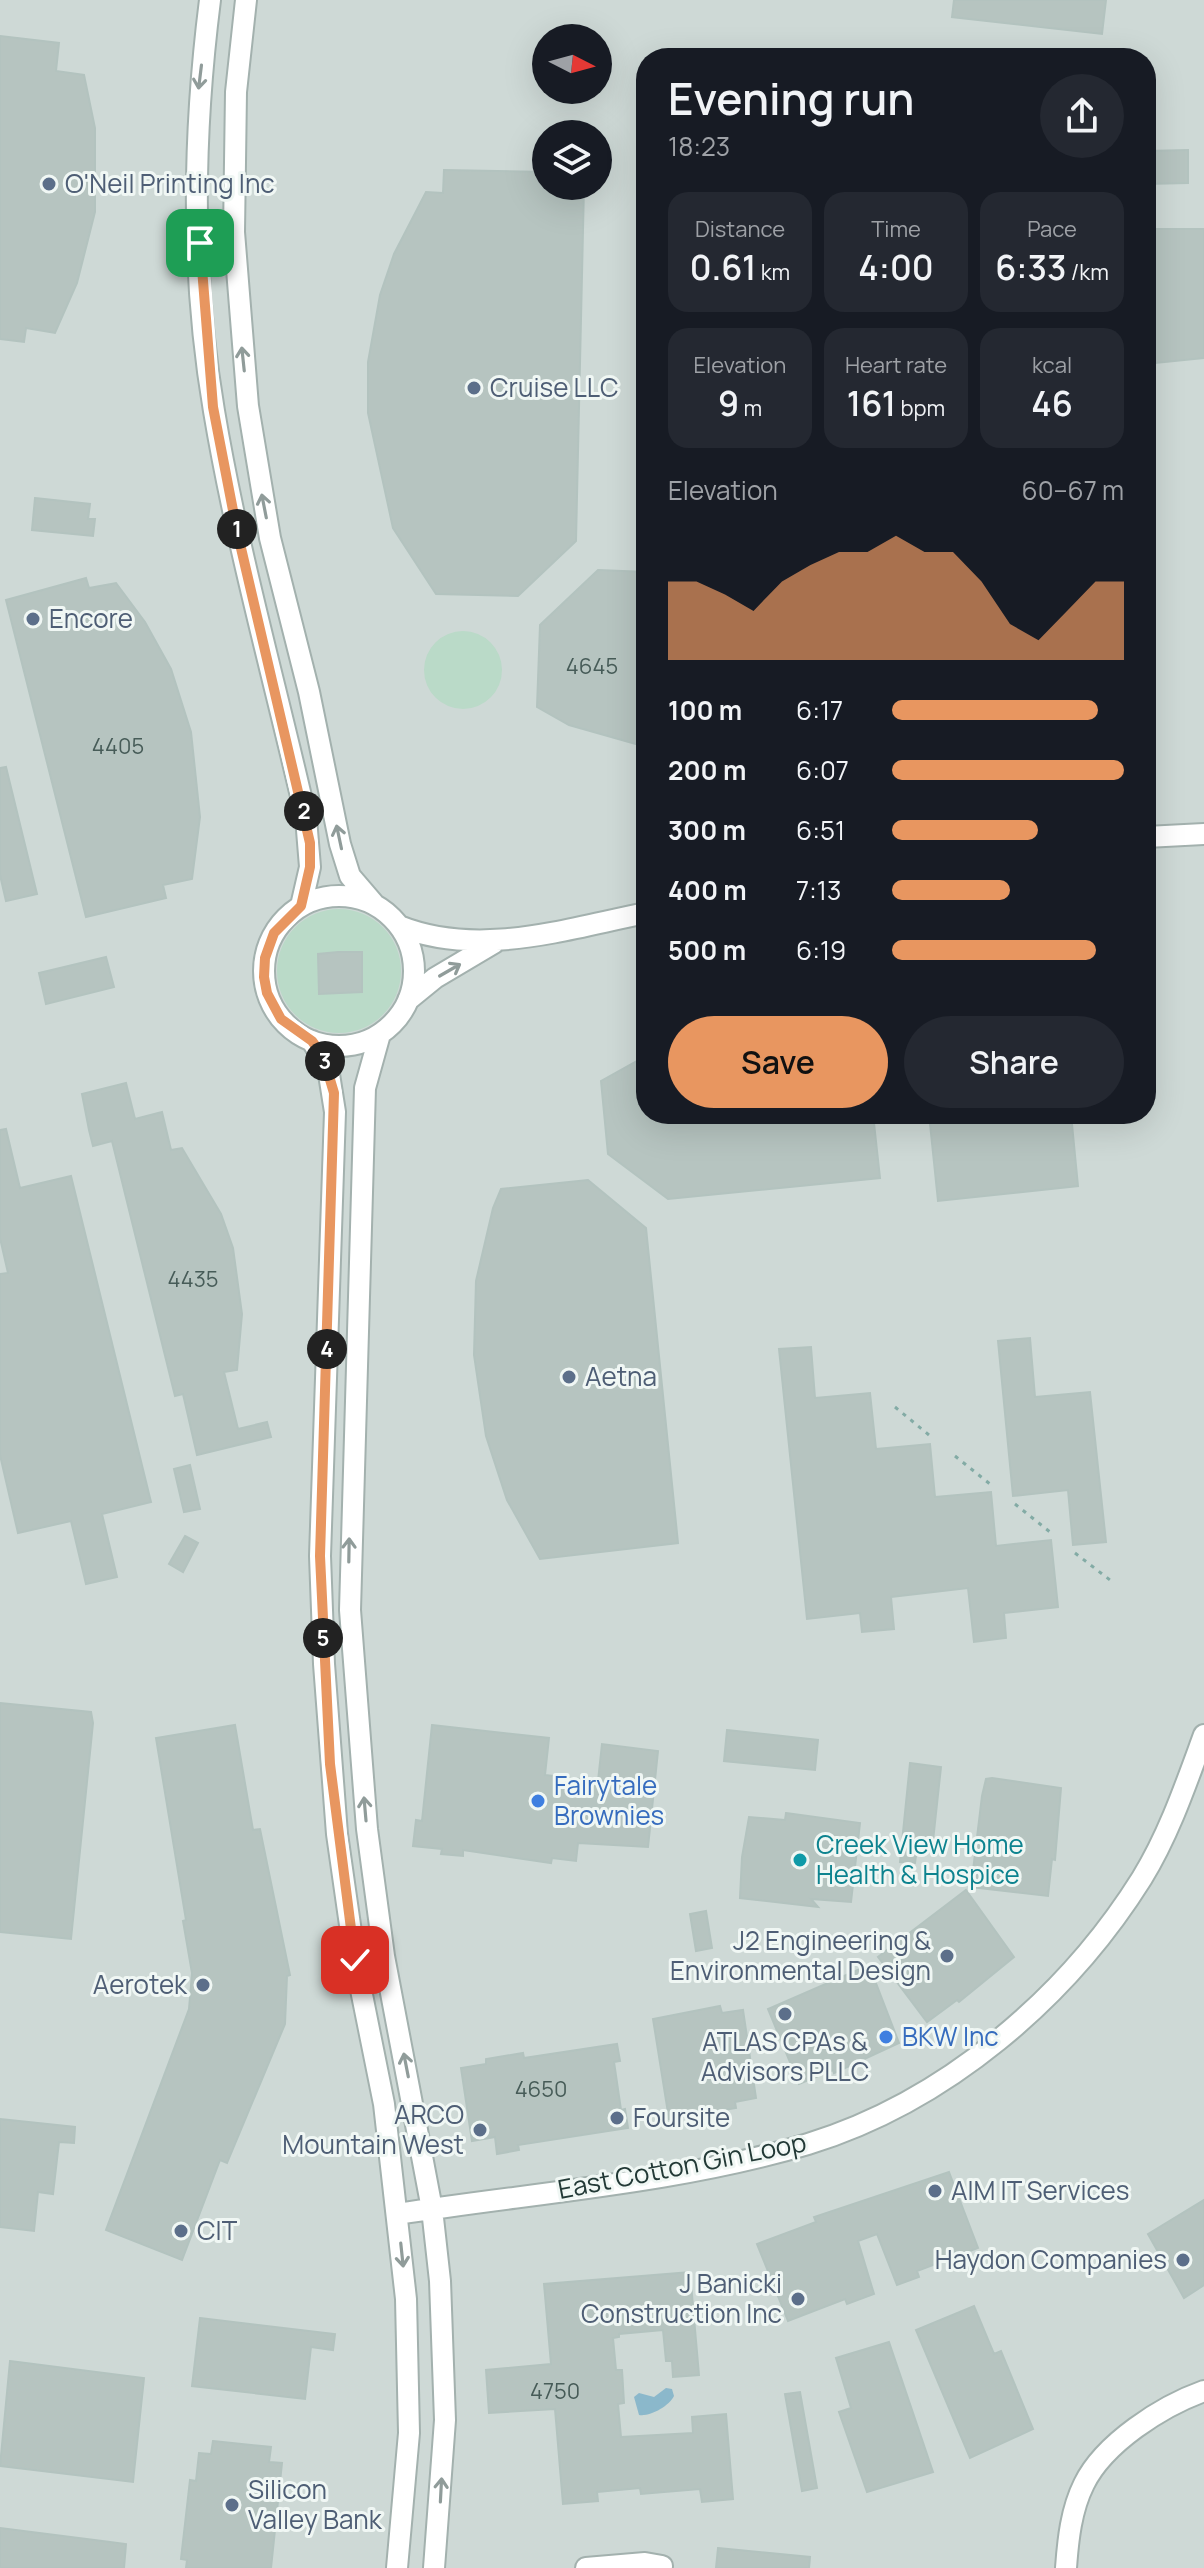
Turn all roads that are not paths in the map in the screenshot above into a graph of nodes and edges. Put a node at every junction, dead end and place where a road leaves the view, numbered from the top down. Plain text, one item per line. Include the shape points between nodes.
1 (210, 0) edge
2 (246, 0) edge
3 (1204, 834) edge
4 (1156, 836) edge
5 (374, 904) junction
6 (301, 906) junction
7 (636, 915) edge
8 (399, 926) junction
9 (494, 943) junction
10 (408, 1000) junction
11 (380, 1034) junction
12 (312, 1041) junction
13 (332, 1207) junction
14 (355, 1379) junction
15 (1204, 1735) edge
16 (432, 2209) junction
17 (398, 2214) junction
18 (1204, 2391) edge
19 (662, 2566) edge
20 (397, 2568) edge
21 (434, 2568) edge
22 (586, 2568) edge
23 (1066, 2568) edge

1 -> 6 street via 199,93 199,228 213,407 306,818 310,867
5 -> 2 street via 350,876 343,856 270,538 248,406 234,232 236,92
3 - 4 street
5 - 6 street via 336,896
5 - 8 street
6 - 12 street via 274,933 264,977 281,1019
7 - 9 street
8 - 9 street via 429,936
8 - 10 street via 413,958
10 -> 9 street
10 - 11 street
11 - 12 street via 345,1046
11 - 14 street via 365,1088
12 - 13 street via 323,1056 334,1093
13 - 14 street via 344,1253 340,1348 343,1364
13 - 17 street via 320,1556 324,1674 337,1834
16 -> 14 street via 384,1956 367,1829 350,1610
15 - 16 street, East Cotton Gin Loop via 1176,1813 1143,1877 1103,1936 1023,2020 930,2089 808,2144 651,2176
16 - 17 street, East Cotton Gin Loop
21 -> 16 street via 445,2406
17 -> 20 street via 409,2350 409,2433
18 - 23 street via 1145,2424 1095,2465 1072,2518
19 - 22 street

